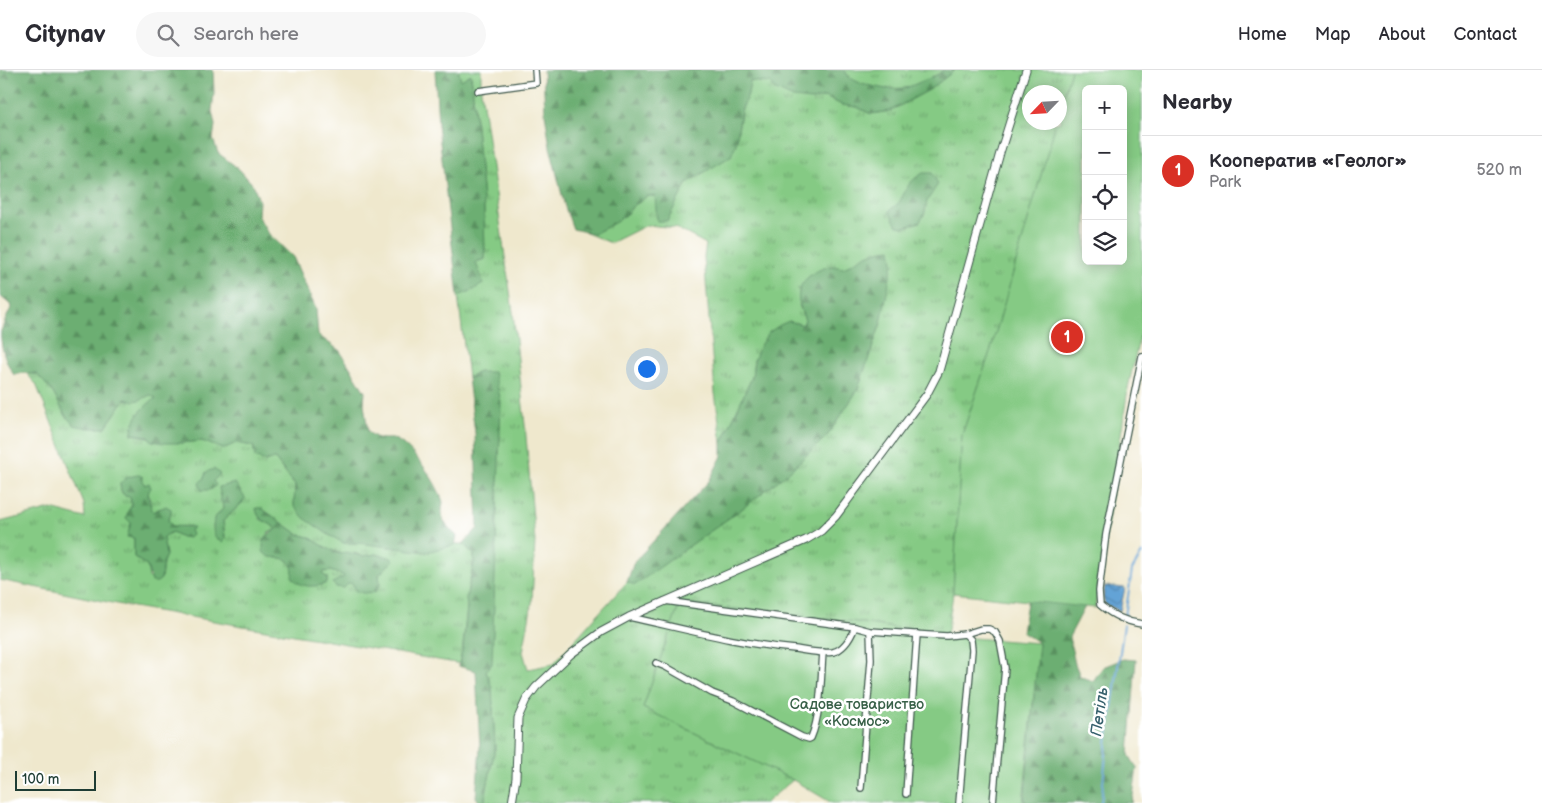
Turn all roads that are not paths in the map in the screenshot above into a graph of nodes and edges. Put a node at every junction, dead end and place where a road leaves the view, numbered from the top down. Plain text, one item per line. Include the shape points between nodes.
1 (535, 70) edge
2 (1026, 70) edge
3 (478, 91) dead end
4 (1142, 356) edge
5 (664, 601) junction
6 (629, 617) junction
7 (1142, 624) edge
8 (856, 627) junction
9 (870, 631) junction
10 (917, 634) junction
11 (965, 634) junction
12 (823, 652) junction
13 (656, 663) dead end
14 (861, 788) dead end
15 (906, 794) dead end
16 (512, 803) edge
17 (959, 803) edge
18 (993, 803) edge

1 - 3 street via 536,83
2 - 5 street via 939,371 927,394 836,516 821,531
4 - 7 street via 1106,534 1099,591 1100,605 1111,615
5 - 6 street
5 - 8 street
6 - 12 street via 765,646
6 - 16 street via 585,642 526,700 518,718
8 - 9 street
8 - 12 street via 842,648
9 - 10 street
9 - 14 street via 871,660
10 - 11 street
10 - 15 street
11 - 17 street via 971,640 972,650
11 - 18 street via 981,628 995,632 1006,668
12 - 13 street via 816,721 809,739

